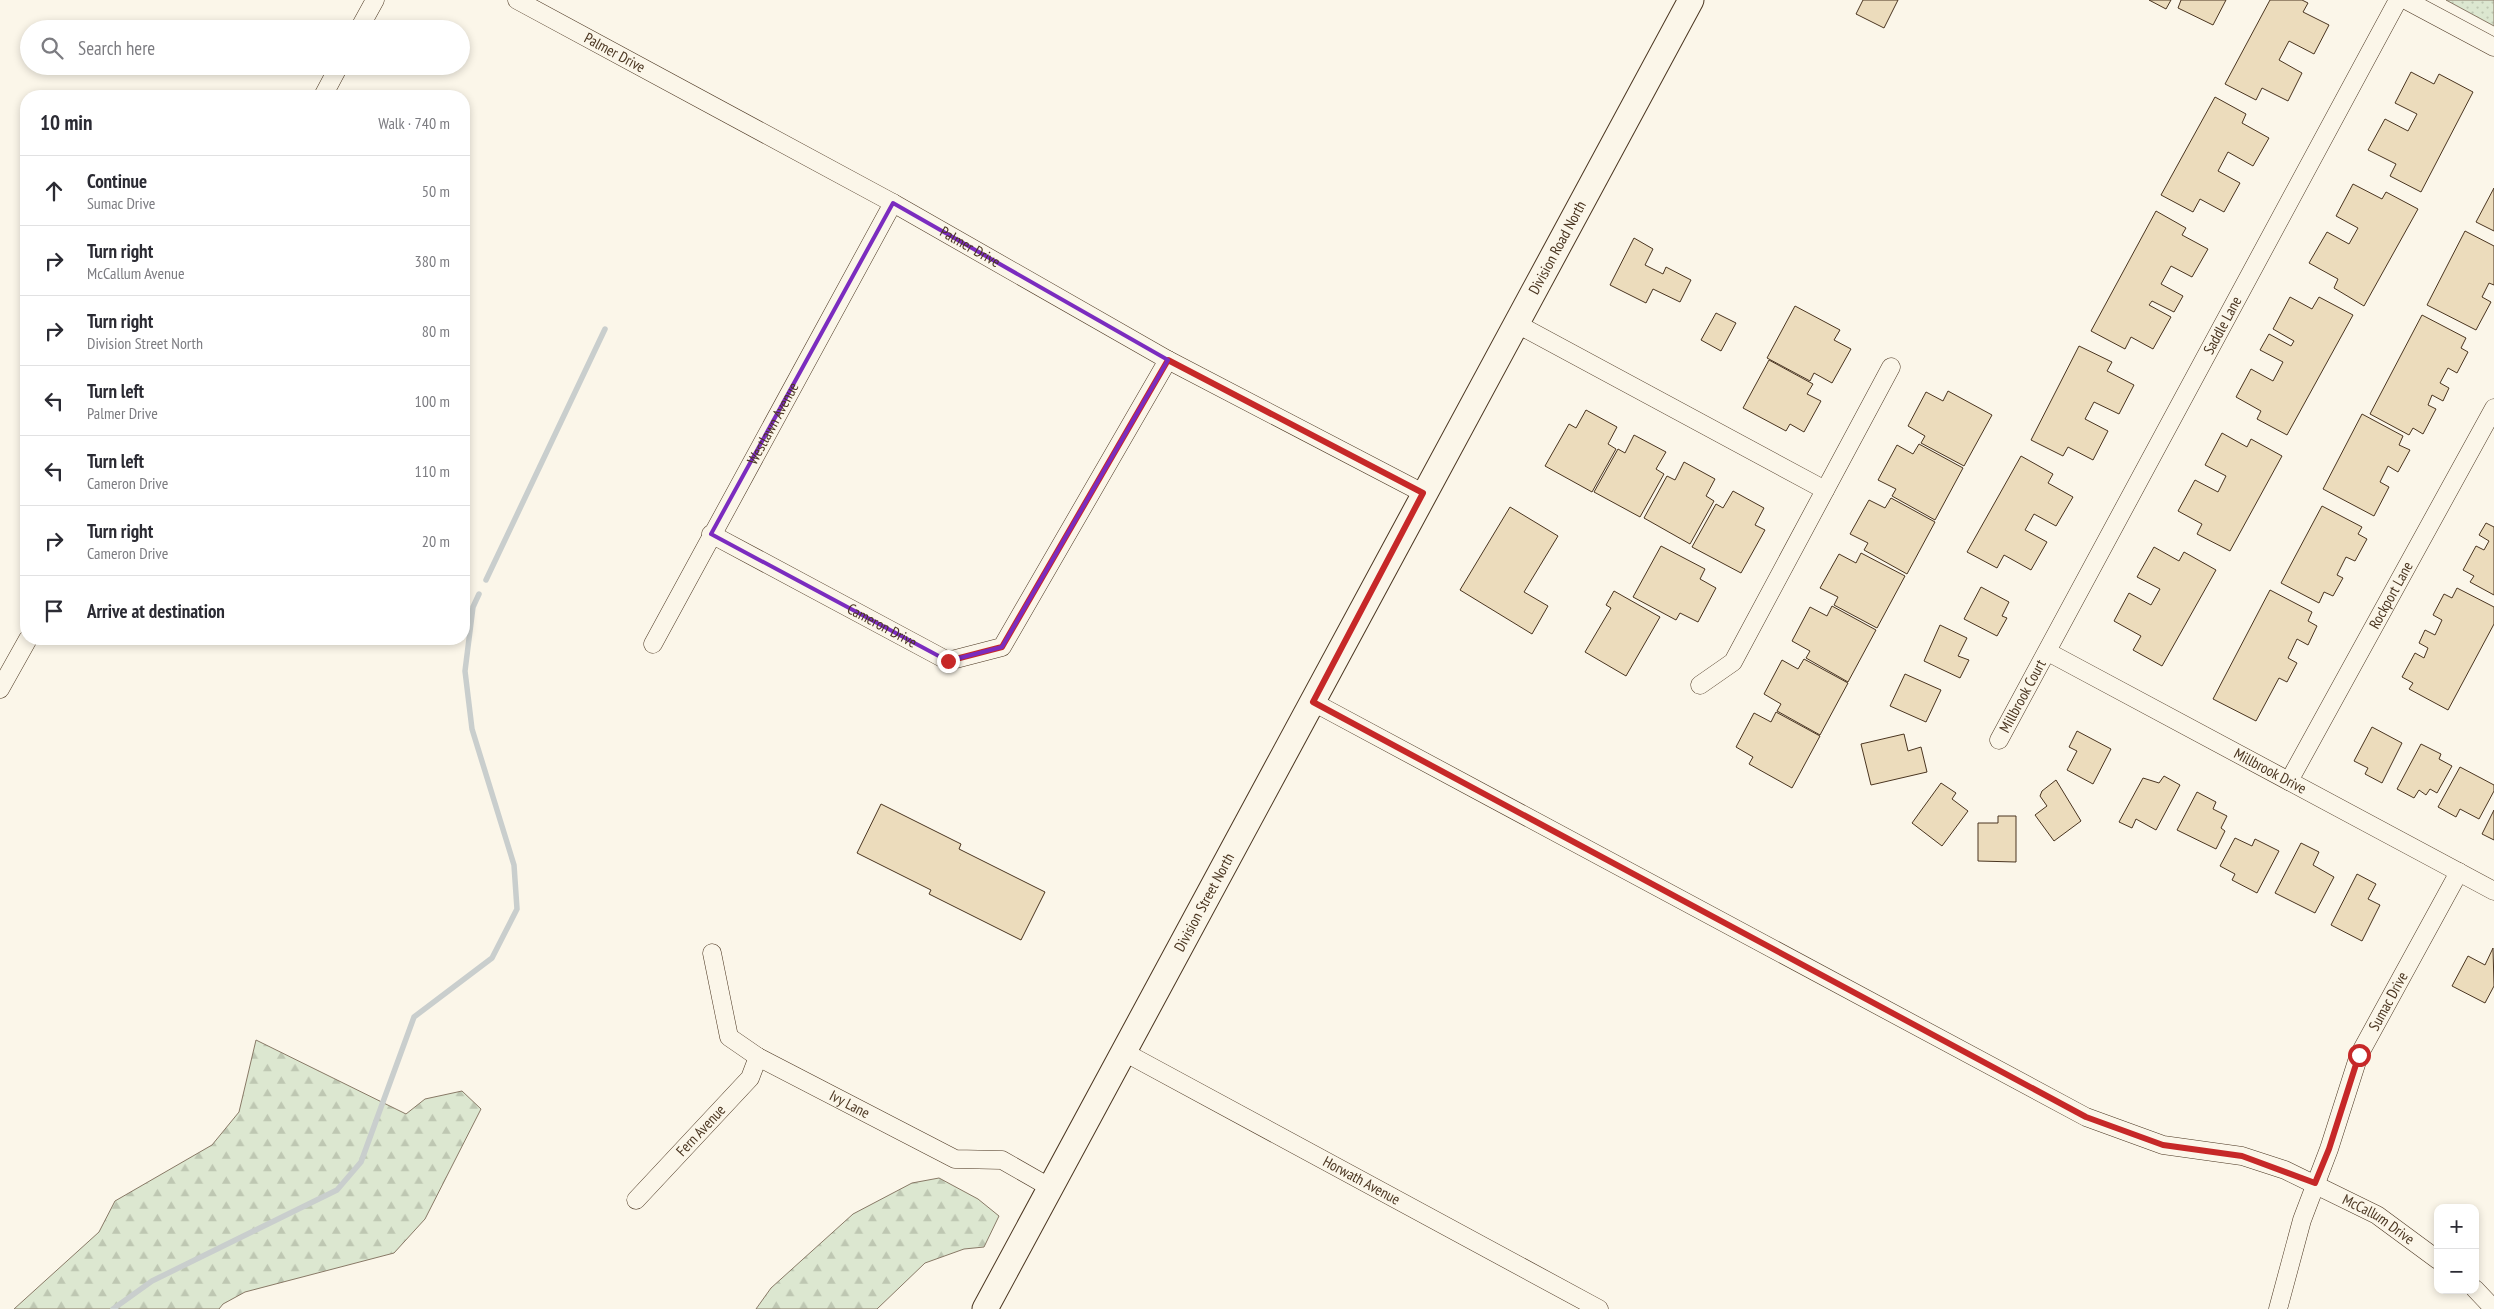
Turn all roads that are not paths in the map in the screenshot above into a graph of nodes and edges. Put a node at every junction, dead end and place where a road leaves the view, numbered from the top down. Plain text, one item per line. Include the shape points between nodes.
1 (375, 0) edge
2 (517, 0) edge
3 (1691, 0) edge
4 (2398, 0) edge
5 (2406, 0) edge
6 (365, 20) edge
7 (2494, 47) edge
8 (334, 75) edge
9 (326, 90) edge
10 (893, 203) junction
11 (1517, 324) junction
12 (1168, 360) junction
13 (1891, 367) dead end
14 (2494, 408) edge
15 (1825, 490) junction
16 (1423, 493) junction
17 (711, 534) junction
18 (653, 644) dead end
19 (25, 645) edge
20 (2048, 652) junction
21 (1700, 685) dead end
22 (0, 689) edge
23 (1313, 702) junction
24 (1999, 740) dead end
25 (2289, 781) junction
26 (2459, 872) junction
27 (2494, 891) edge
28 (712, 953) dead end
29 (1124, 1052) junction
30 (758, 1057) junction
31 (2315, 1183) junction
32 (1051, 1188) junction
33 (636, 1200) dead end
34 (2434, 1257) edge
35 (2479, 1293) edge
36 (985, 1309) edge
37 (1599, 1309) edge
38 (2278, 1309) edge
39 (2494, 1309) edge

1 - 6 street
2 - 10 street, Palmer Drive
3 - 11 main road, Division Road North
4 - 20 street, Saddle Lane
5 - 7 street
8 - 9 street
10 - 12 street, Palmer Drive
10 - 17 street, Westlawn Avenue
11 - 15 street
11 - 16 main road, Division Road North
12 - 16 street, Palmer Drive
12 - 17 street, Cameron Drive via 1002,647 948,661
13 - 15 street
14 - 25 street, Rockport Lane
15 - 21 street via 1733,662
16 - 23 main road, Division Street North
17 - 18 street, Westlawn Avenue
19 - 22 street
20 - 24 street, Millbrook Court
20 - 25 street, Millbrook Drive
23 - 29 main road, Division Street North
23 - 31 street, McCallum Drive via 2086,1117 2163,1145 2242,1156
25 - 26 street, Millbrook Drive
26 - 27 street, Millbrook Drive
26 - 31 street, Sumac Drive via 2359,1055
28 - 30 street, Ivy Lane via 729,1036
29 - 32 main road, Division Street North
29 - 37 street, Horwath Avenue
30 - 32 street, Ivy Lane via 955,1159 1002,1160
30 - 33 street, Fern Avenue via 750,1078
31 - 34 street, McCallum Drive via 2377,1215
31 - 38 street, Sumac Drive
32 - 36 main road, Division Street North
35 - 39 street

